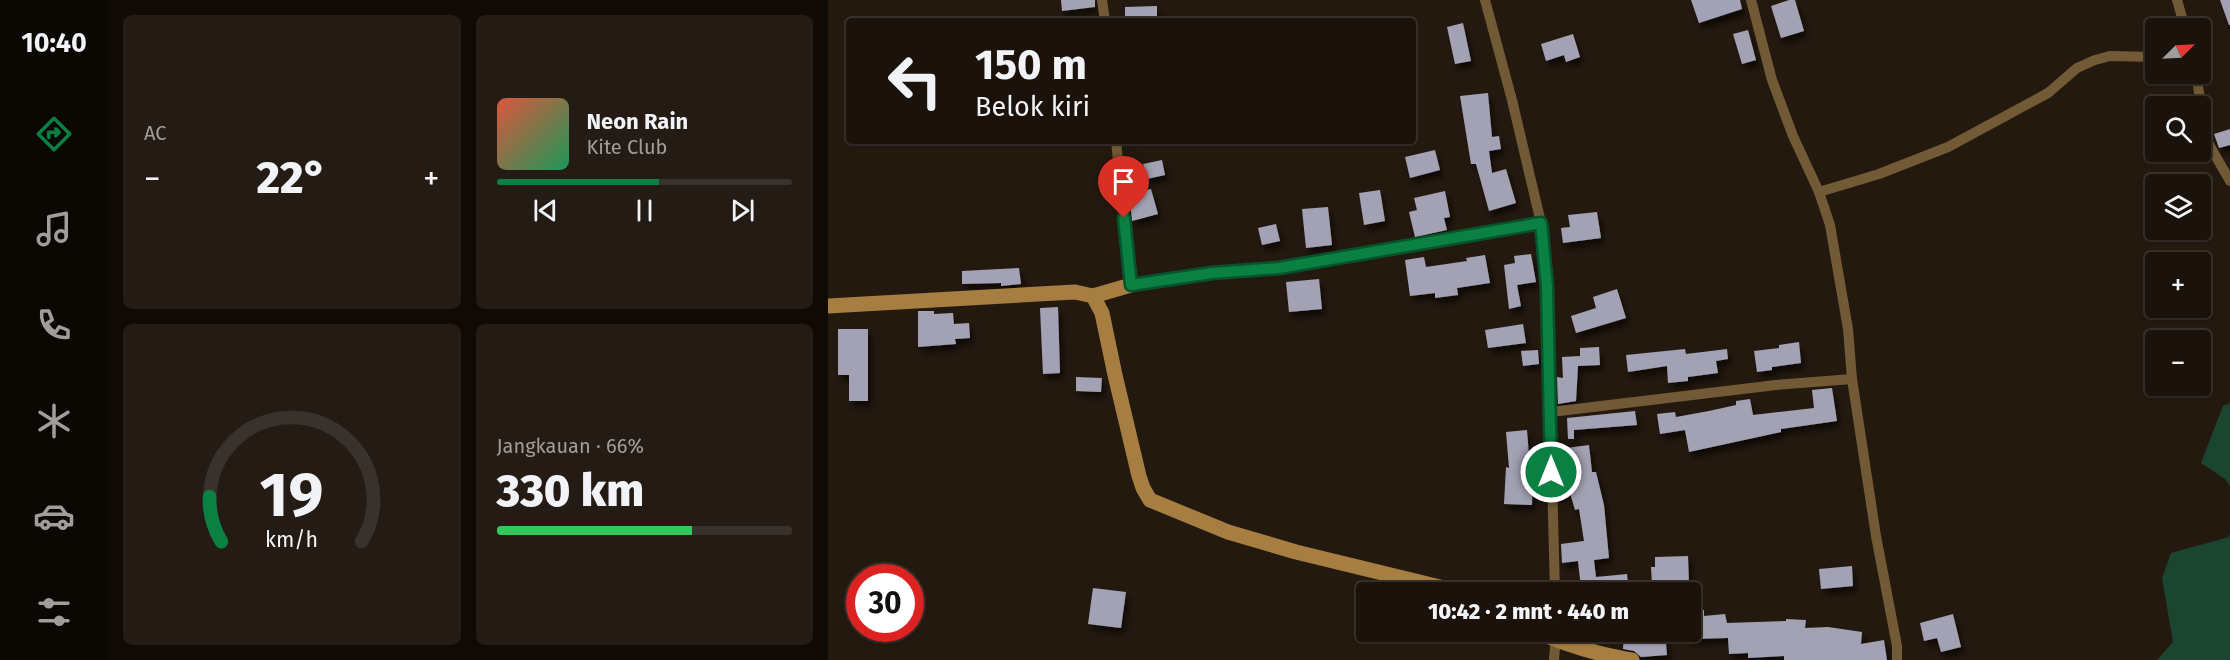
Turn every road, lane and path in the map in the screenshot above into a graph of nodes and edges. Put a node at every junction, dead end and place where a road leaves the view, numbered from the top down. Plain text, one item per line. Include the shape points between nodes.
1 (1102, 0) edge
2 (1485, 0) edge
3 (1751, 0) edge
4 (2177, 0) edge
5 (1105, 18) edge
6 (2182, 18) edge
7 (2145, 57) edge
8 (2198, 84) edge
9 (1116, 144) edge
10 (2230, 182) edge
11 (1819, 192) junction
12 (1541, 223) junction
13 (1131, 285) junction
14 (1093, 296) junction
15 (828, 306) edge
16 (1852, 379) junction
17 (1551, 412) junction
18 (1419, 582) edge
19 (1555, 582) edge
20 (1556, 642) edge
21 (1570, 642) edge
22 (1554, 660) edge
23 (1632, 660) edge
24 (1897, 660) edge

1 - 5 street
2 - 12 street
3 - 11 street via 1772,80
4 - 6 street
7 - 11 street via 2110,56 2095,60 2077,68 2048,93 1948,147
8 - 10 street via 2207,141
9 - 13 street
11 - 16 street via 1836,254
12 - 13 street via 1279,268
12 - 17 street
13 - 14 street
14 - 15 street via 1075,292
14 - 18 street via 1102,313 1139,476 1150,500 1228,532
16 - 17 street
16 - 24 street
17 - 19 street
20 - 22 street
21 - 23 street via 1604,656

